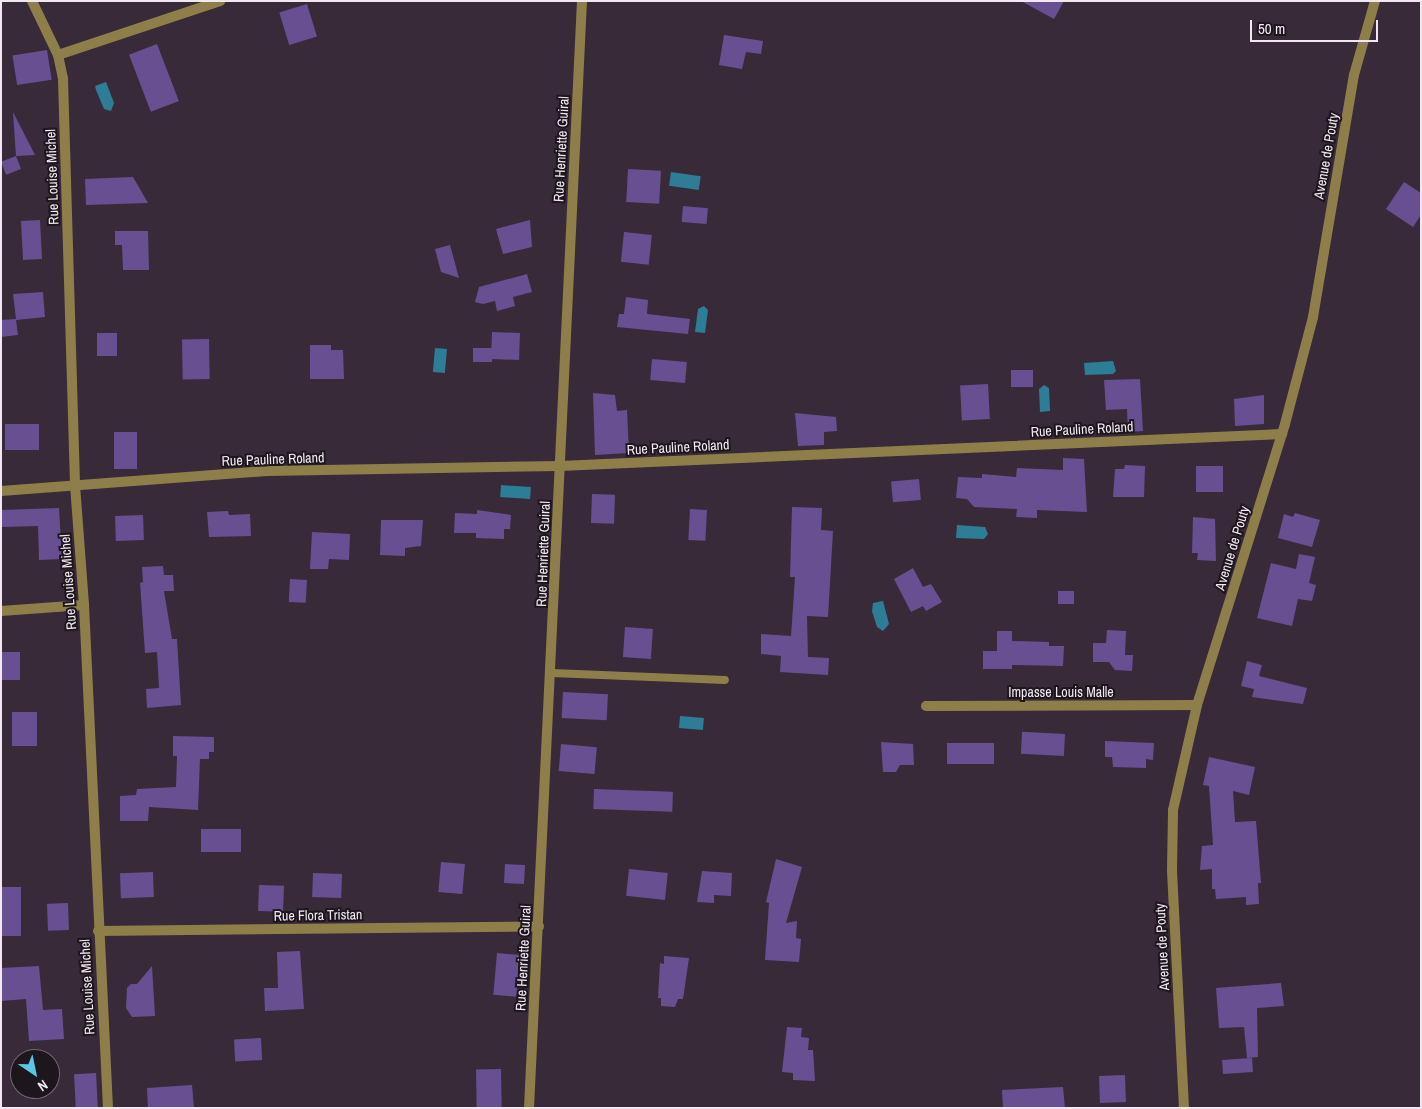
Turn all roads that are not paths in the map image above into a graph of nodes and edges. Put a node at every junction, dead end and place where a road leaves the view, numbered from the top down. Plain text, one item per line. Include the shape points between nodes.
1 (32, 1) edge
2 (220, 1) edge
3 (582, 1) edge
4 (1374, 1) edge
5 (58, 56) junction
6 (1282, 434) junction
7 (560, 466) junction
8 (75, 485) junction
9 (1, 491) edge
10 (84, 605) junction
11 (1, 611) edge
12 (552, 673) junction
13 (725, 680) dead end
14 (926, 706) dead end
15 (1197, 706) junction
16 (539, 926) junction
17 (98, 931) junction
18 (108, 1108) edge
19 (529, 1108) edge
20 (1184, 1108) edge

1 - 5 street, Rue Louise Michel
2 - 5 street
3 - 7 street, Rue Henriette Guiral
4 - 6 street, Avenue de Pouty via 1354,75 1313,317
5 - 8 street, Rue Louise Michel via 63,80
6 - 7 street, Rue Pauline Roland
6 - 15 street, Avenue de Pouty
7 - 8 street, Rue Pauline Roland via 267,471
7 - 12 street, Rue Henriette Guiral
8 - 9 street, Rue Pauline Roland
8 - 10 street, Rue Louise Michel
10 - 11 street
10 - 17 street, Rue Louise Michel
12 - 13 lane
12 - 16 street, Rue Henriette Guiral
14 - 15 street, Impasse Louis Malle
15 - 20 street, Avenue de Pouty via 1173,810 1172,870
16 - 17 street, Rue Flora Tristan
16 - 19 street, Rue Henriette Guiral
17 - 18 street, Rue Louise Michel

